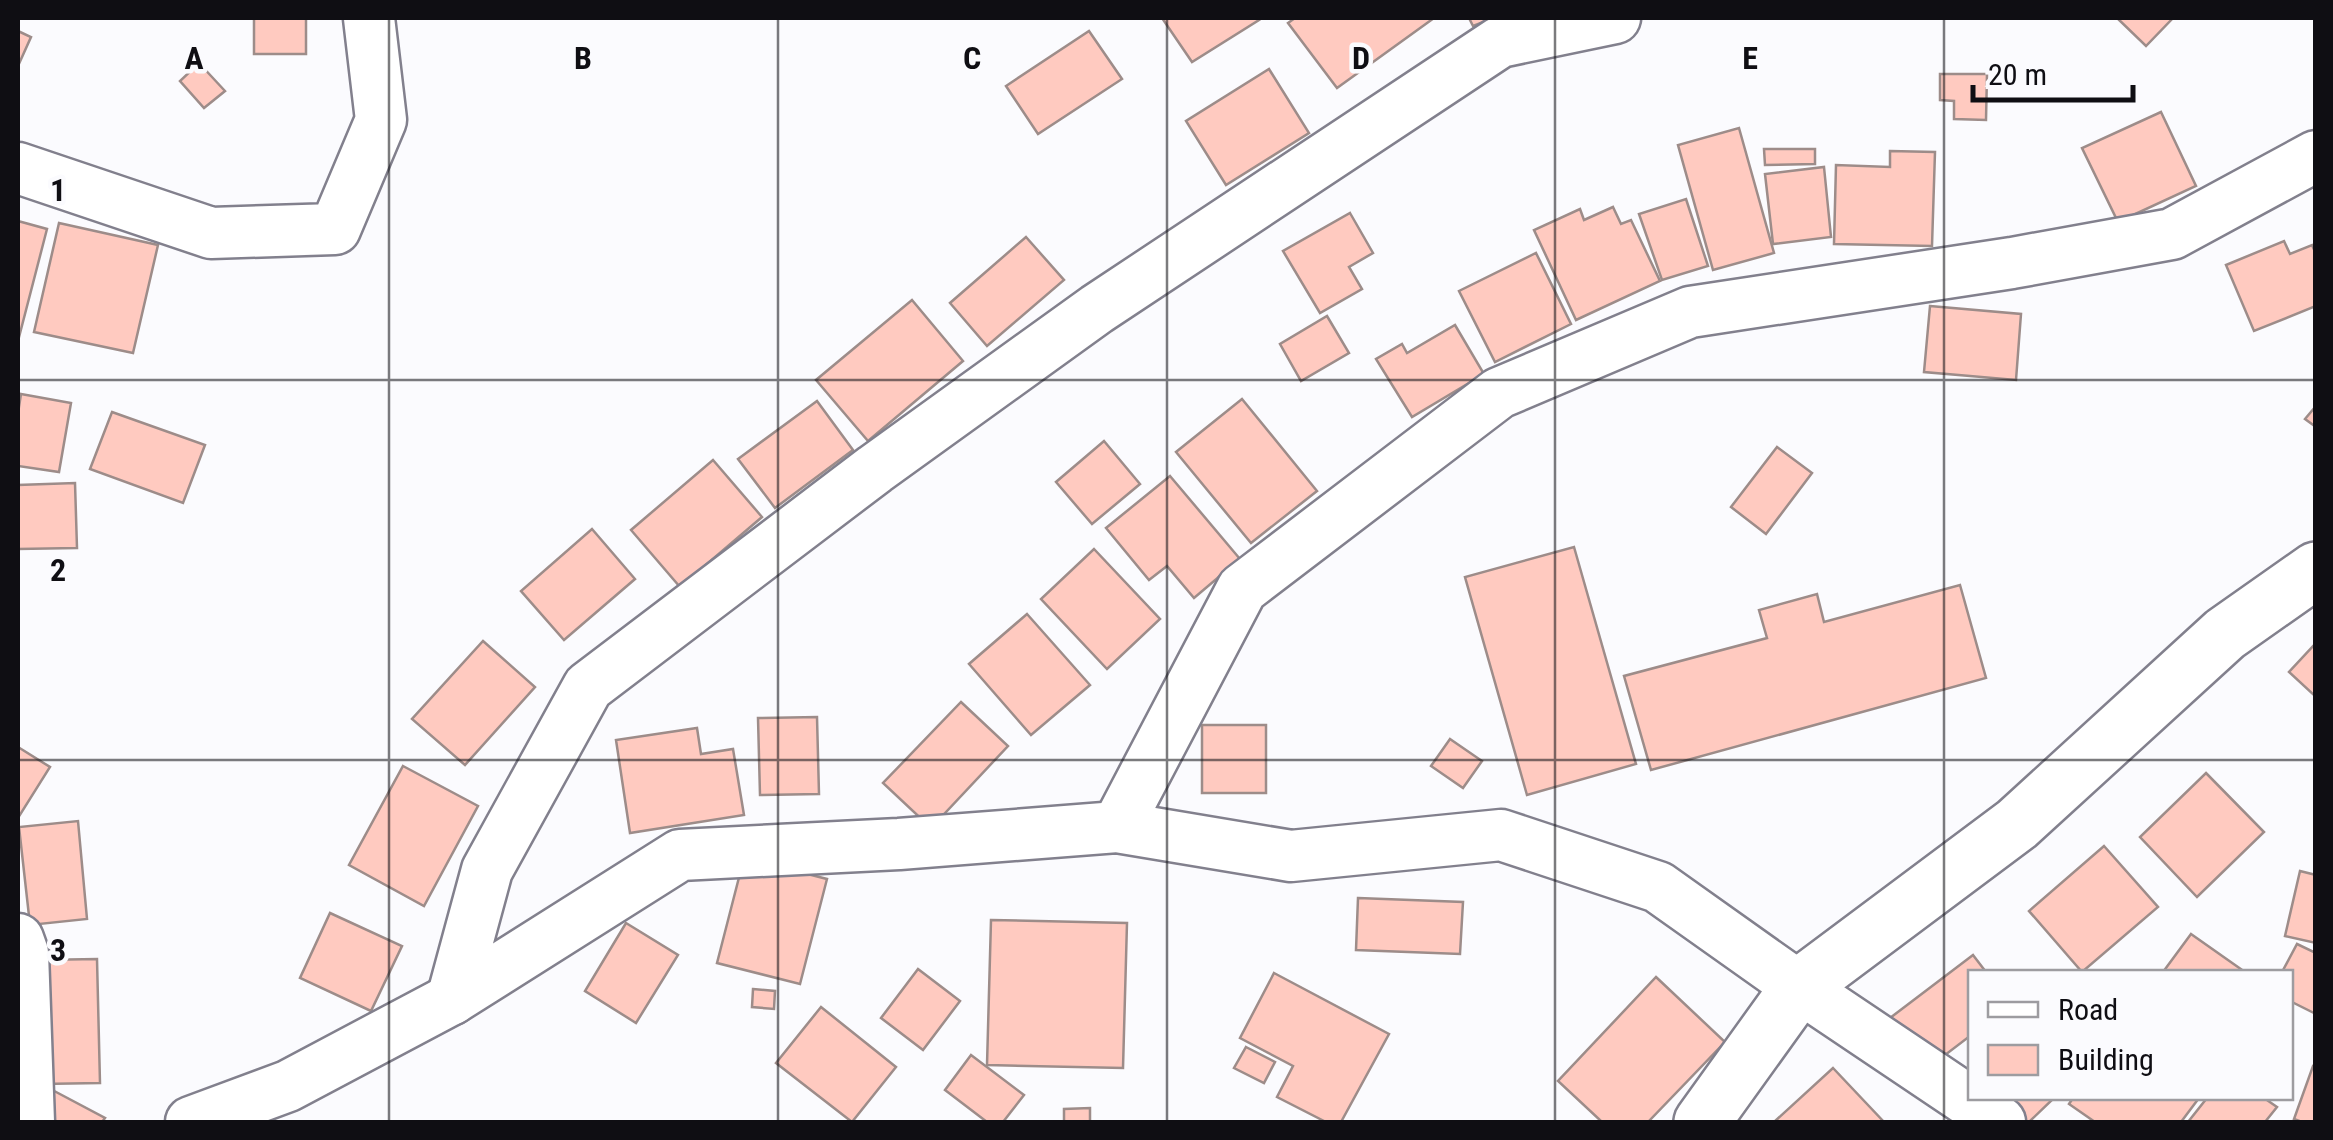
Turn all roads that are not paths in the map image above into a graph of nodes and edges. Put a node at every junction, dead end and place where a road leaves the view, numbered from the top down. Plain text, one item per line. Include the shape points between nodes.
1 (369, 18) edge
2 (1616, 18) edge
3 (2316, 156) edge
4 (18, 168) edge
5 (2316, 570) edge
6 (1117, 826) junction
7 (18, 939) edge
8 (1799, 987) junction
9 (452, 999) junction
10 (29, 1122) edge
11 (191, 1122) edge
12 (1702, 1122) edge
13 (2000, 1122) edge

1 - 4 street via 380,120 335,228 211,233
2 - 9 street via 1500,42 1097,308 588,687 488,870
3 - 6 street via 2172,234 1690,312 1499,393 1242,589
5 - 8 street via 2225,634 2017,824
6 - 8 street via 1291,856 1501,835 1658,887
6 - 9 street via 680,855
7 - 10 street
8 - 12 street
8 - 13 street
9 - 11 street via 288,1086

